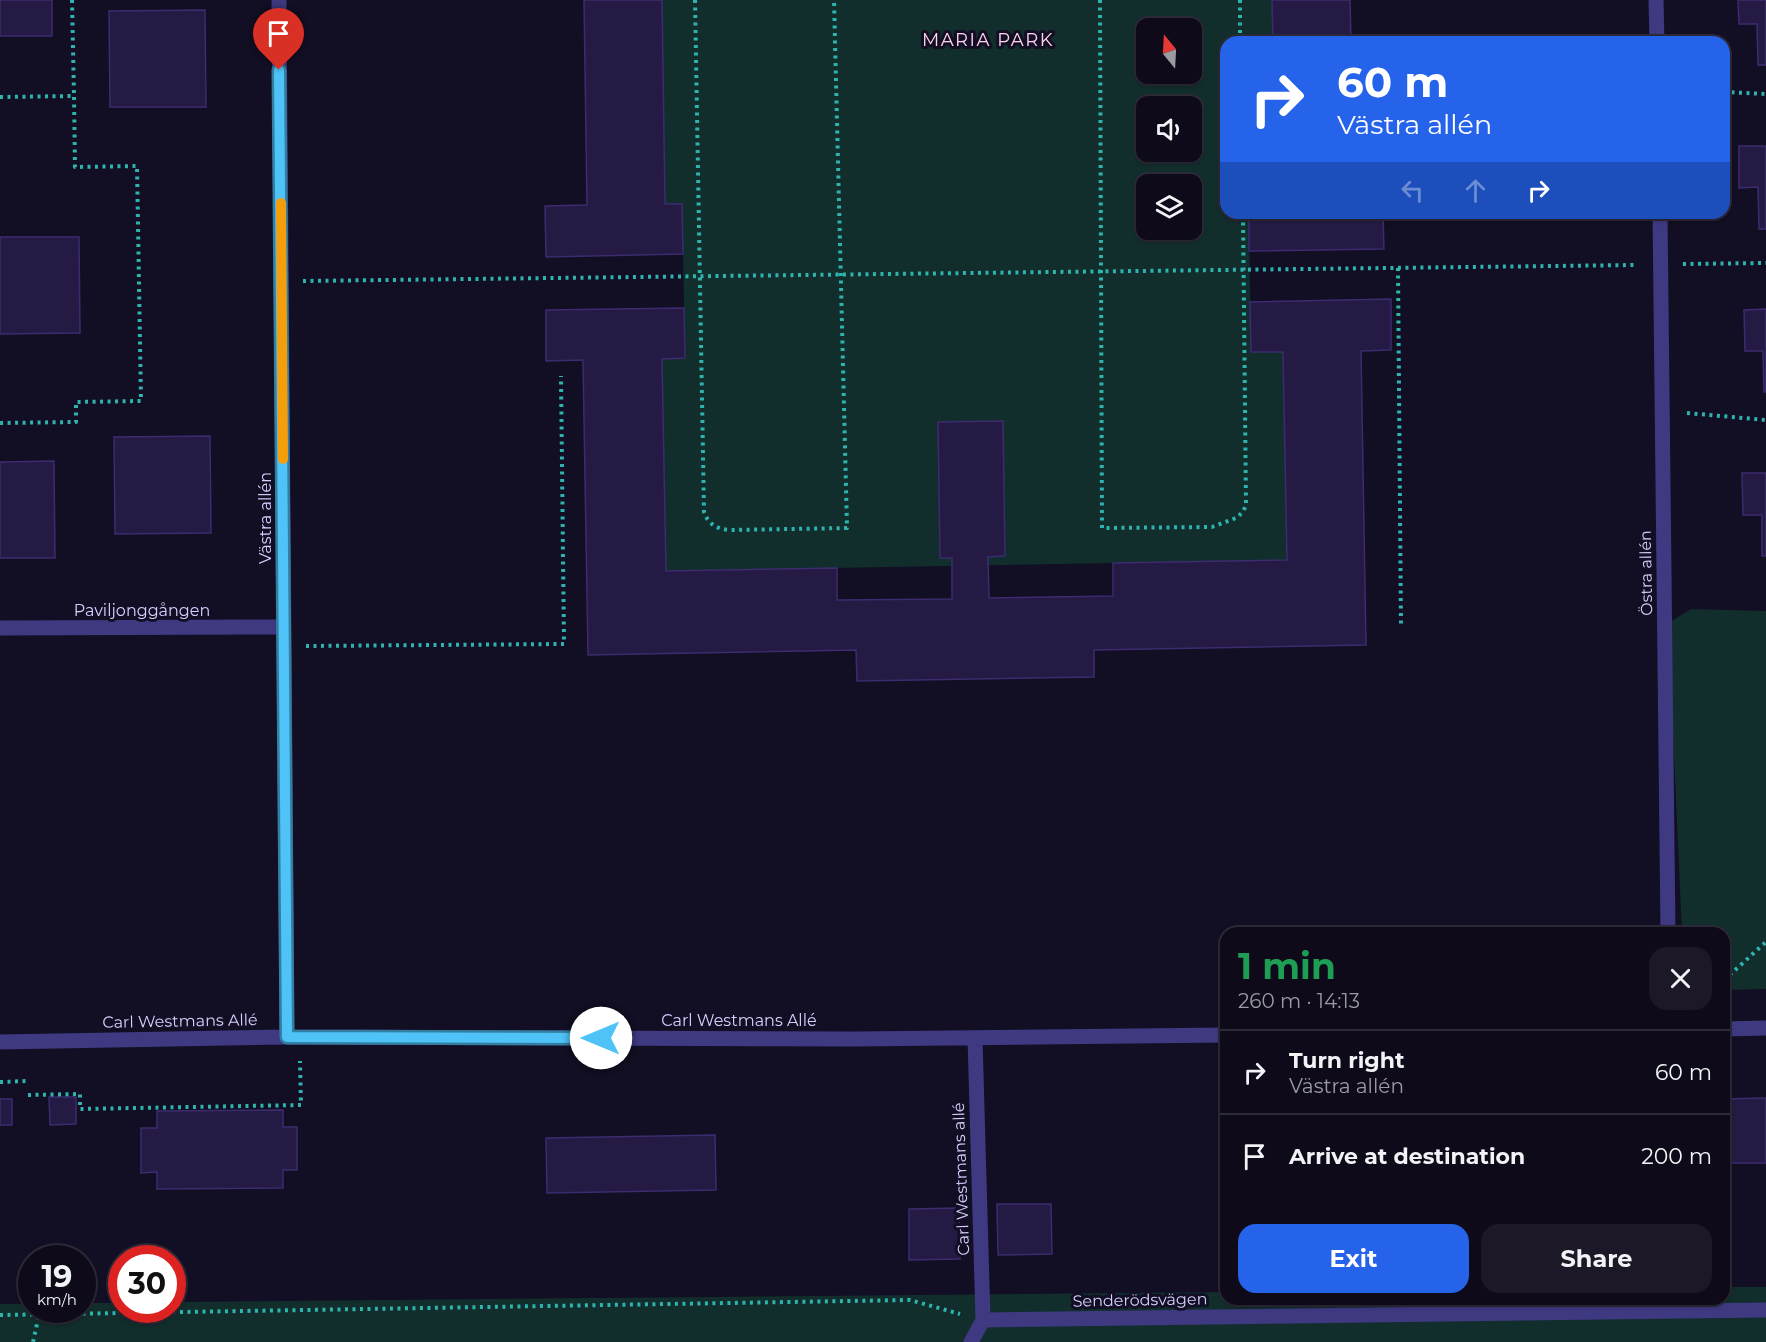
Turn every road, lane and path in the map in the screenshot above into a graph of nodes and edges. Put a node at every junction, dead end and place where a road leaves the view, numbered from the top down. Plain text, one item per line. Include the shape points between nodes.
1 (72, 0) edge
2 (279, 0) edge
3 (695, 0) edge
4 (834, 0) edge
5 (1100, 0) edge
6 (1240, 0) edge
7 (1656, 0) edge
8 (1240, 36) edge
9 (1657, 36) edge
10 (1730, 92) edge
11 (1766, 94) edge
12 (74, 96) junction
13 (0, 97) edge
14 (1243, 219) edge
15 (1660, 219) edge
16 (1766, 263) edge
17 (1660, 264) junction
18 (1398, 268) junction
19 (1243, 270) junction
20 (1101, 271) junction
21 (841, 275) junction
22 (700, 276) junction
23 (281, 281) junction
24 (561, 376) dead end
25 (1662, 411) junction
26 (1766, 420) edge
27 (0, 423) edge
28 (284, 627) junction
29 (1401, 627) dead end
30 (0, 628) edge
31 (284, 646) junction
32 (1668, 927) edge
33 (1766, 942) edge
34 (1730, 975) edge
35 (1766, 1028) edge
36 (1730, 1029) edge
37 (1220, 1035) edge
38 (294, 1037) junction
39 (975, 1038) junction
40 (0, 1042) edge
41 (28, 1081) dead end
42 (0, 1082) edge
43 (28, 1095) dead end
44 (1766, 1310) edge
45 (96, 1314) edge
46 (0, 1315) edge
47 (18, 1315) edge
48 (983, 1320) junction
49 (37, 1323) edge
50 (33, 1342) edge
51 (970, 1342) edge

1 - 12 path
2 - 23 street, Västra allén
3 - 22 path
4 - 21 path
5 - 20 path
6 - 8 path
7 - 9 street
10 - 11 path
12 - 13 path
12 - 27 path via 75,168 137,166 141,401 76,402 76,422
14 - 19 path
15 - 17 street, Östra allén
16 - 17 path
17 - 18 path
17 - 25 street, Östra allén
18 - 19 path
18 - 29 path
19 - 20 path
19 - 20 path via 1246,505 1236,518 1212,527 1135,528 1102,528
20 - 21 path
21 - 22 path
21 - 22 path via 847,528 730,530 719,530 704,512
22 - 23 path
23 - 28 street, Västra allén
24 - 31 path via 564,644
25 - 26 path
25 - 32 street, Östra allén
28 - 30 street, Paviljonggången
28 - 31 street, Västra allén
31 - 38 street, Västra allén
33 - 34 path
35 - 36 street
37 - 39 street, Carl Westmans Allé
38 - 39 street, Carl Westmans Allé
38 - 40 street, Carl Westmans Allé
38 - 43 path via 301,1105 80,1109 80,1094
39 - 48 street, Carl Westmans allé
41 - 42 path
44 - 48 street, Senderödsvägen
45 - 48 path via 910,1300
46 - 47 path
48 - 51 street
49 - 50 path

